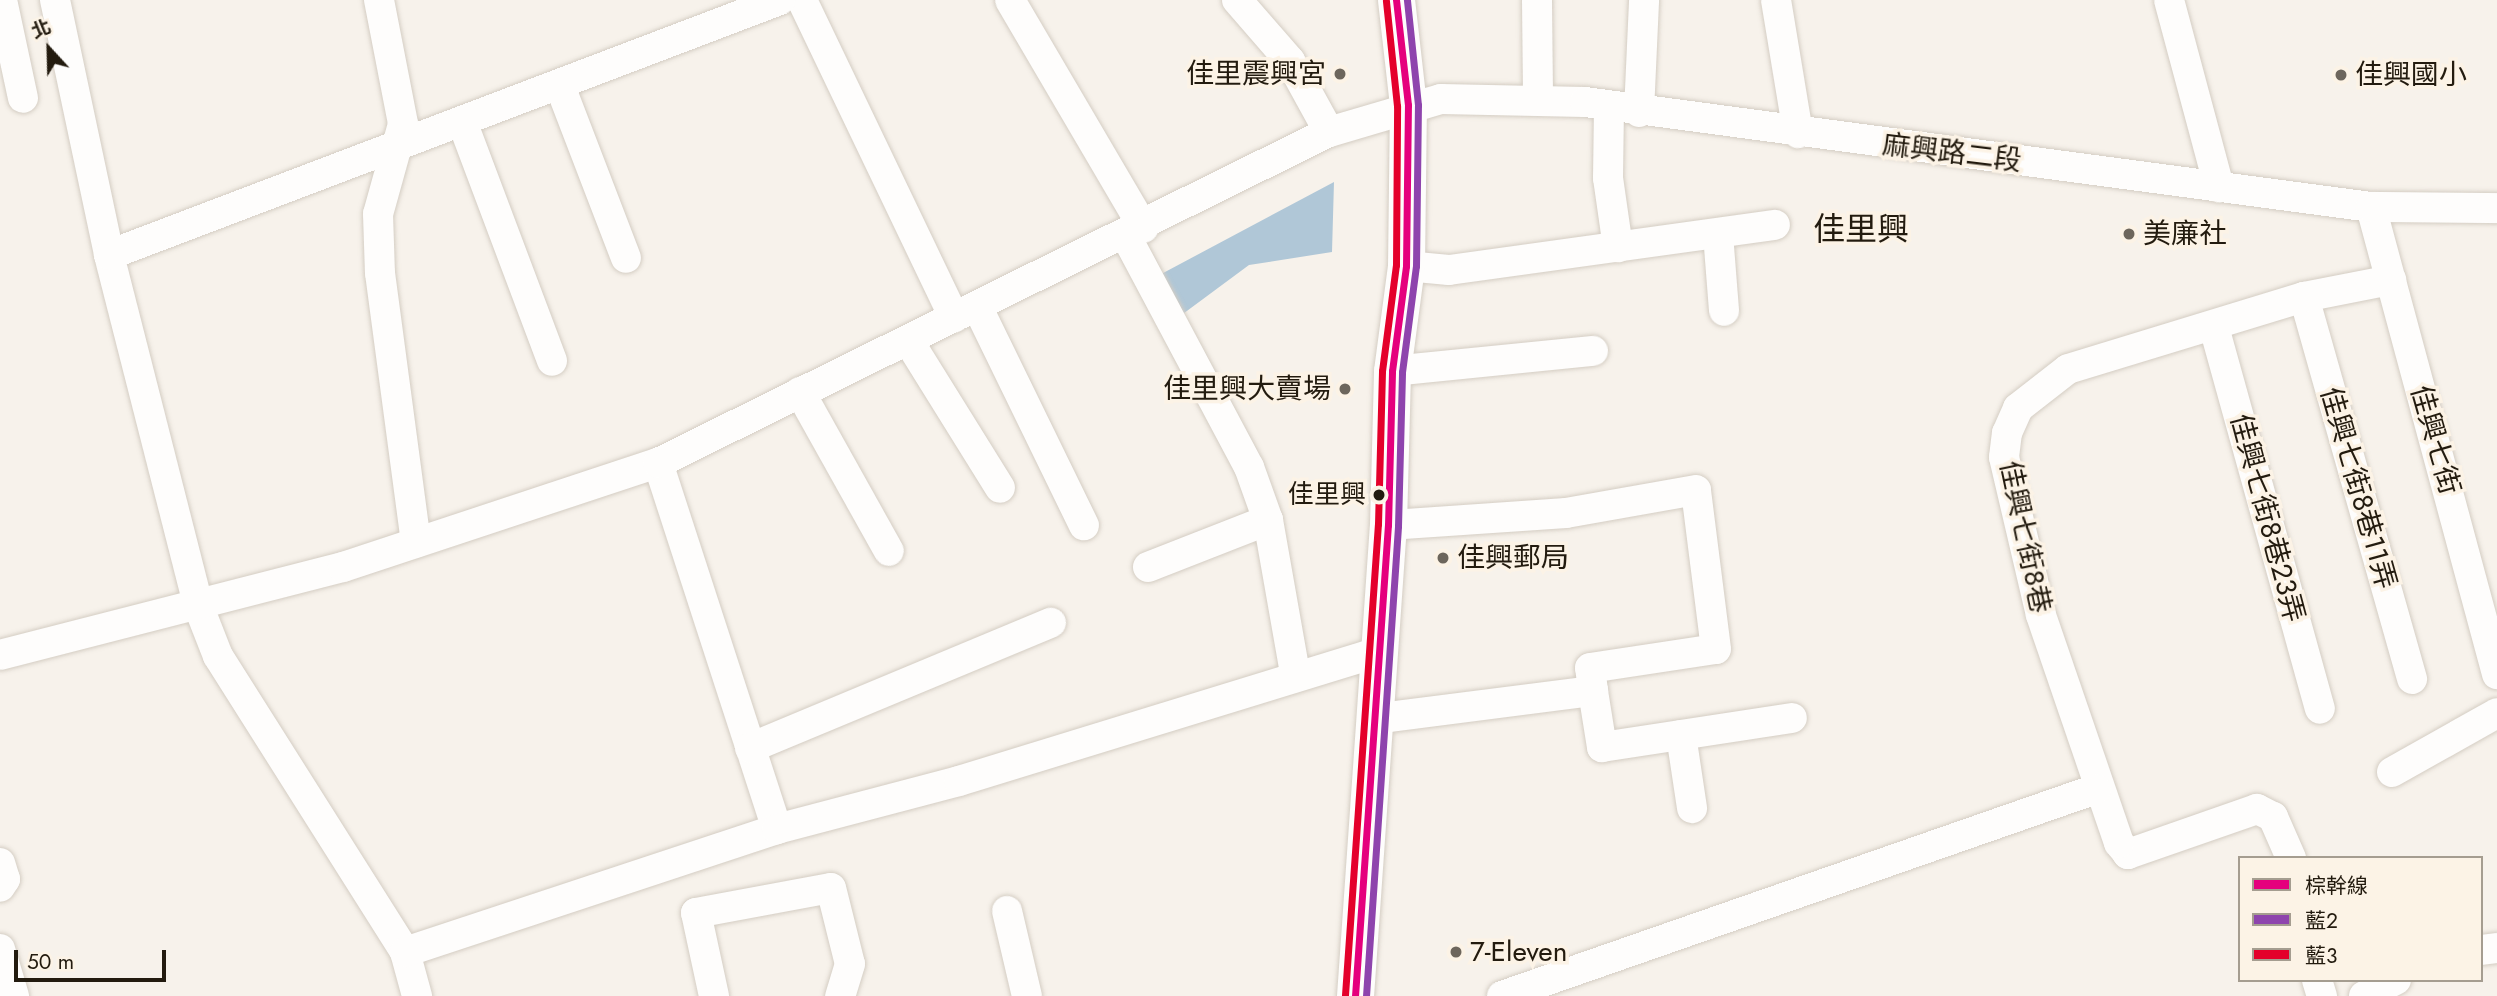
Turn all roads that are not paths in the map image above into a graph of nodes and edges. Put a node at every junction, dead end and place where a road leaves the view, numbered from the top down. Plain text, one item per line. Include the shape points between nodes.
1 (2, 0) edge
2 (55, 0) edge
3 (379, 0) edge
4 (780, 0) edge
5 (802, 0) edge
6 (1010, 0) edge
7 (1237, 0) edge
8 (1396, 0) edge
9 (1538, 0) edge
10 (1644, 0) edge
11 (1776, 0) edge
12 (2169, 0) edge
13 (560, 86) junction
14 (1538, 97) junction
15 (23, 99) dead end
16 (1408, 105) junction
17 (1609, 107) junction
18 (1639, 112) junction
19 (464, 124) junction
20 (1329, 132) junction
21 (1798, 133) junction
22 (391, 152) junction
23 (2218, 187) junction
24 (2371, 207) junction
25 (2497, 208) edge
26 (1775, 225) dead end
27 (1135, 232) junction
28 (1718, 234) junction
29 (1618, 247) junction
30 (109, 256) junction
31 (626, 258) dead end
32 (1406, 266) junction
33 (2391, 281) junction
34 (2304, 297) junction
35 (1724, 311) dead end
36 (966, 312) junction
37 (2214, 327) junction
38 (908, 340) junction
39 (1593, 351) dead end
40 (552, 361) dead end
41 (1392, 371) junction
42 (800, 393) junction
43 (658, 463) junction
44 (1000, 488) dead end
45 (1268, 520) junction
46 (1084, 525) dead end
47 (1388, 525) junction
48 (416, 543) junction
49 (889, 551) dead end
50 (1147, 567) dead end
51 (198, 605) junction
52 (1051, 623) dead end
53 (1378, 652) junction
54 (0, 655) edge
55 (1295, 673) junction
56 (2497, 674) edge
57 (2412, 679) dead end
58 (1593, 691) junction
59 (2320, 709) dead end
60 (2497, 713) edge
61 (1792, 718) dead end
62 (1373, 719) junction
63 (1682, 735) junction
64 (750, 748) junction
65 (2392, 772) dead end
66 (2096, 789) junction
67 (1692, 808) dead end
68 (777, 829) junction
69 (2290, 856) edge
70 (0, 863) edge
71 (0, 887) edge
72 (1007, 911) dead end
73 (0, 949) edge
74 (405, 952) junction
75 (2392, 982) edge
76 (14, 996) edge
77 (417, 996) edge
78 (714, 996) edge
79 (840, 996) edge
80 (1027, 996) edge
81 (1354, 996) edge
82 (1502, 996) edge
83 (2364, 996) edge

1 - 15 street
2 - 30 street
3 - 22 street via 403,124
4 - 13 street
5 - 36 street
6 - 27 street
7 - 20 street via 1290,61
8 - 16 main road
9 - 14 street
10 - 18 street
11 - 21 street
12 - 23 street
13 - 19 street
13 - 31 street
14 - 16 street, 麻興路二段
14 - 17 street, 麻興路二段
16 - 20 street, 麻興路二段
16 - 32 main road
17 - 18 street, 麻興路二段
17 - 29 street via 1608,178
18 - 21 street, 麻興路二段
19 - 22 street
19 - 40 street
20 - 27 street, 麻興路二段
21 - 23 street, 麻興路二段
22 - 30 street
22 - 48 street via 378,214 380,272
23 - 24 street, 麻興路二段
24 - 25 street, 麻興路二段
24 - 33 street, 佳興七街
26 - 28 street
27 - 36 street, 麻興路二段
27 - 45 street via 1226,419
28 - 29 street
28 - 35 street
29 - 32 street via 1449,270
30 - 51 street
32 - 41 main road
33 - 34 street, 佳興七街8巷
33 - 56 street, 佳興七街
34 - 37 street, 佳興七街8巷
34 - 57 street, 佳興七街8巷11弄
36 - 38 street, 麻興路二段
36 - 46 street
37 - 59 street, 佳興七街8巷23弄
37 - 66 street, 佳興七街8巷 via 2049,379 2018,408 2007,433 2004,457 2041,615
38 - 42 street, 麻興路二段
38 - 44 street
39 - 41 street
41 - 47 main road
42 - 43 street, 麻興路二段
42 - 49 street
43 - 48 street, 麻興路二段
43 - 64 street
45 - 50 street
45 - 55 street
47 - 53 main road
47 - 58 street via 1566,513 1696,490 1716,649 1590,668
48 - 51 street, 麻興路二段
51 - 54 street, 麻興路二段
51 - 74 street via 218,656
52 - 64 street
53 - 55 street
53 - 62 main road
55 - 68 street via 959,781
58 - 62 street
58 - 63 street via 1602,747
60 - 65 street
61 - 63 street
62 - 81 main road
63 - 67 street
64 - 68 street
66 - 69 street, 佳興七街8巷 via 2128,853 2257,809 2273,817
66 - 82 street
68 - 74 street
70 - 71 street
72 - 80 street
73 - 76 street
74 - 77 street
75 - 83 street
78 - 79 street via 696,914 831,888 850,964

